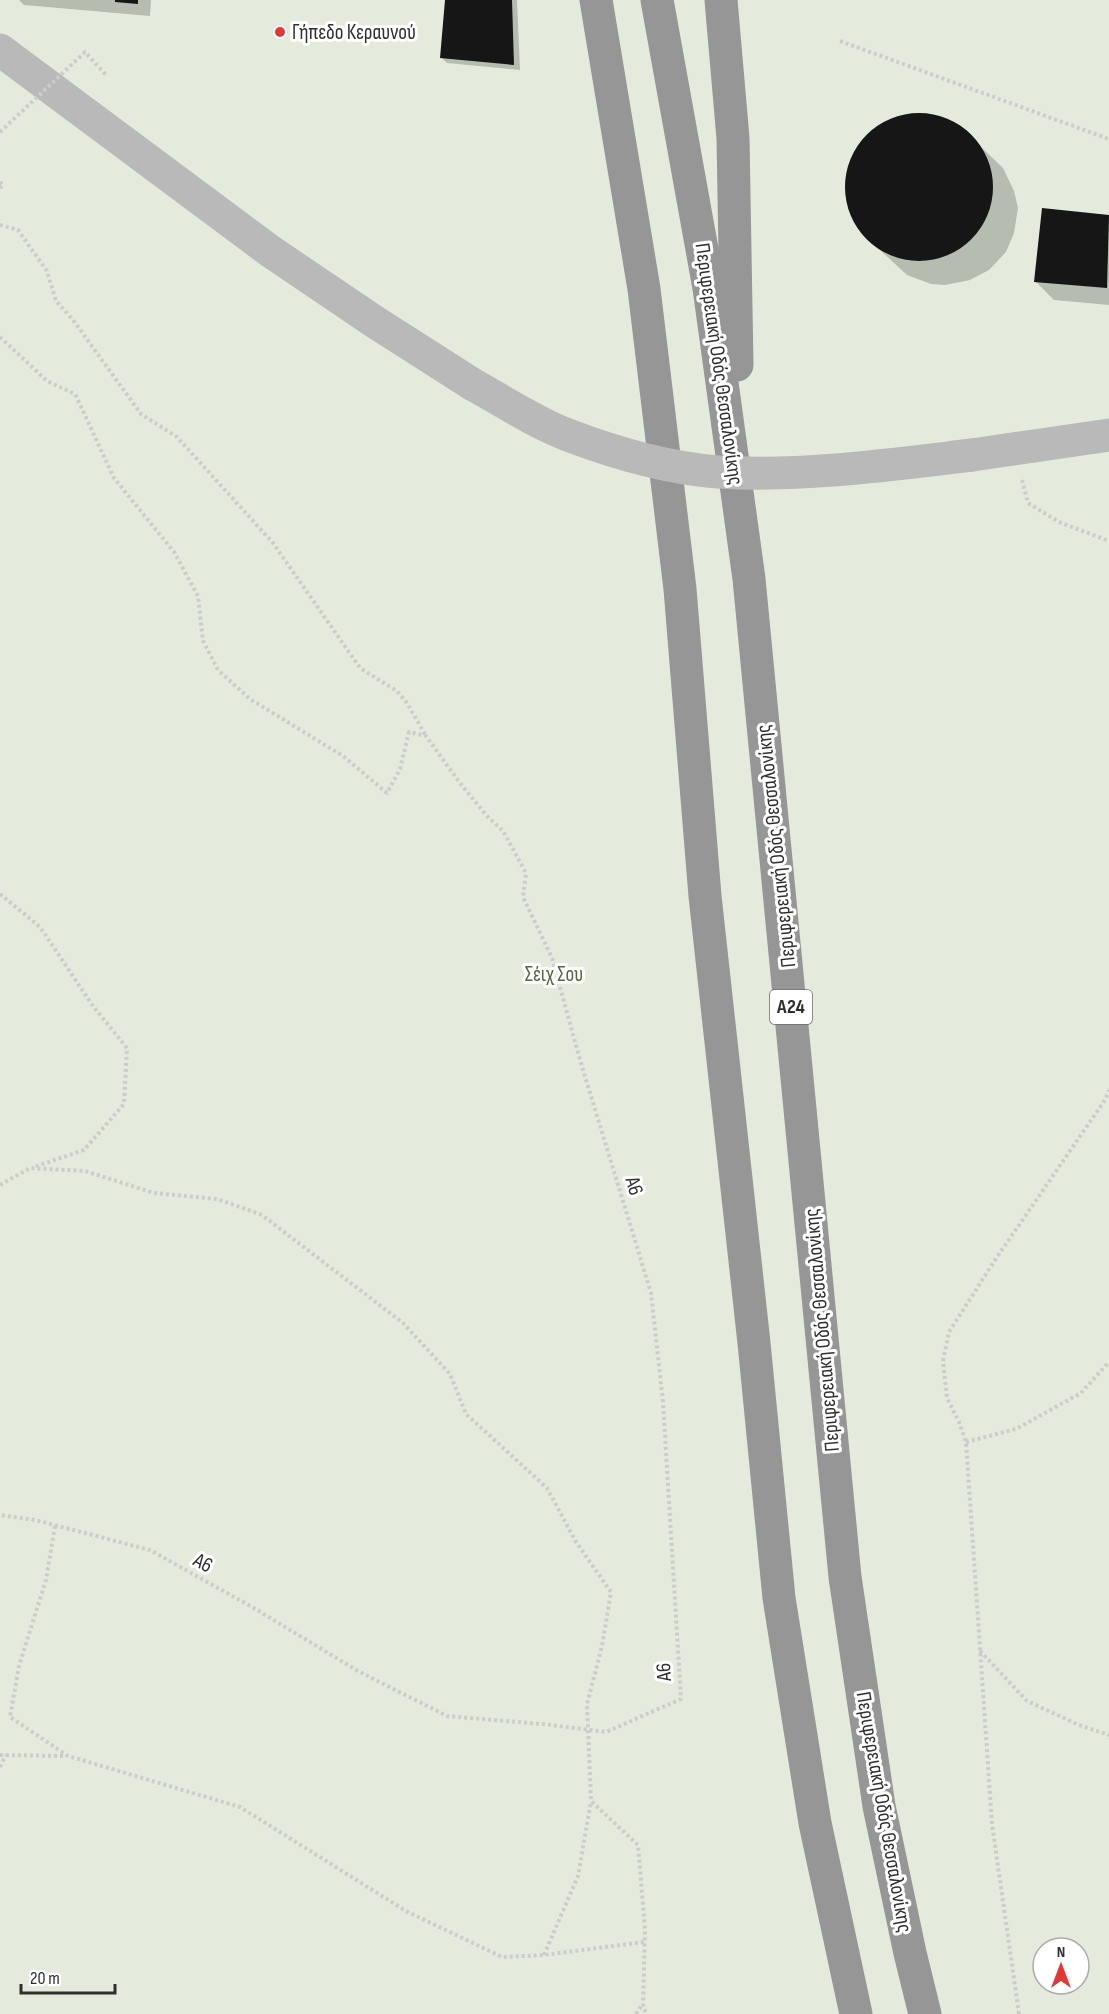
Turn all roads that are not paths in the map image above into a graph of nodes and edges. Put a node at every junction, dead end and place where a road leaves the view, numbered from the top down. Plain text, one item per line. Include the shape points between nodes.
1 (596, 0) edge
2 (657, 0) edge
3 (721, 0) edge
4 (0, 50) edge
5 (1109, 435) edge
6 (732, 451) junction
7 (856, 2014) edge
8 (925, 2014) edge

1 - 7 highway via 644,289 680,589 705,896 779,1598 815,1823
2 - 6 highway, Περιφερειακή Οδός Θεσσαλονίκης / Α24 via 709,288
3 - 6 highway via 733,138 737,376
4 - 5 main road, bridge via 270,251 472,384 567,435 637,458 680,467 766,474 842,470
6 - 8 highway, Περιφερειακή Οδός Θεσσαλονίκης / Α24 via 749,579 845,1577 879,1806

